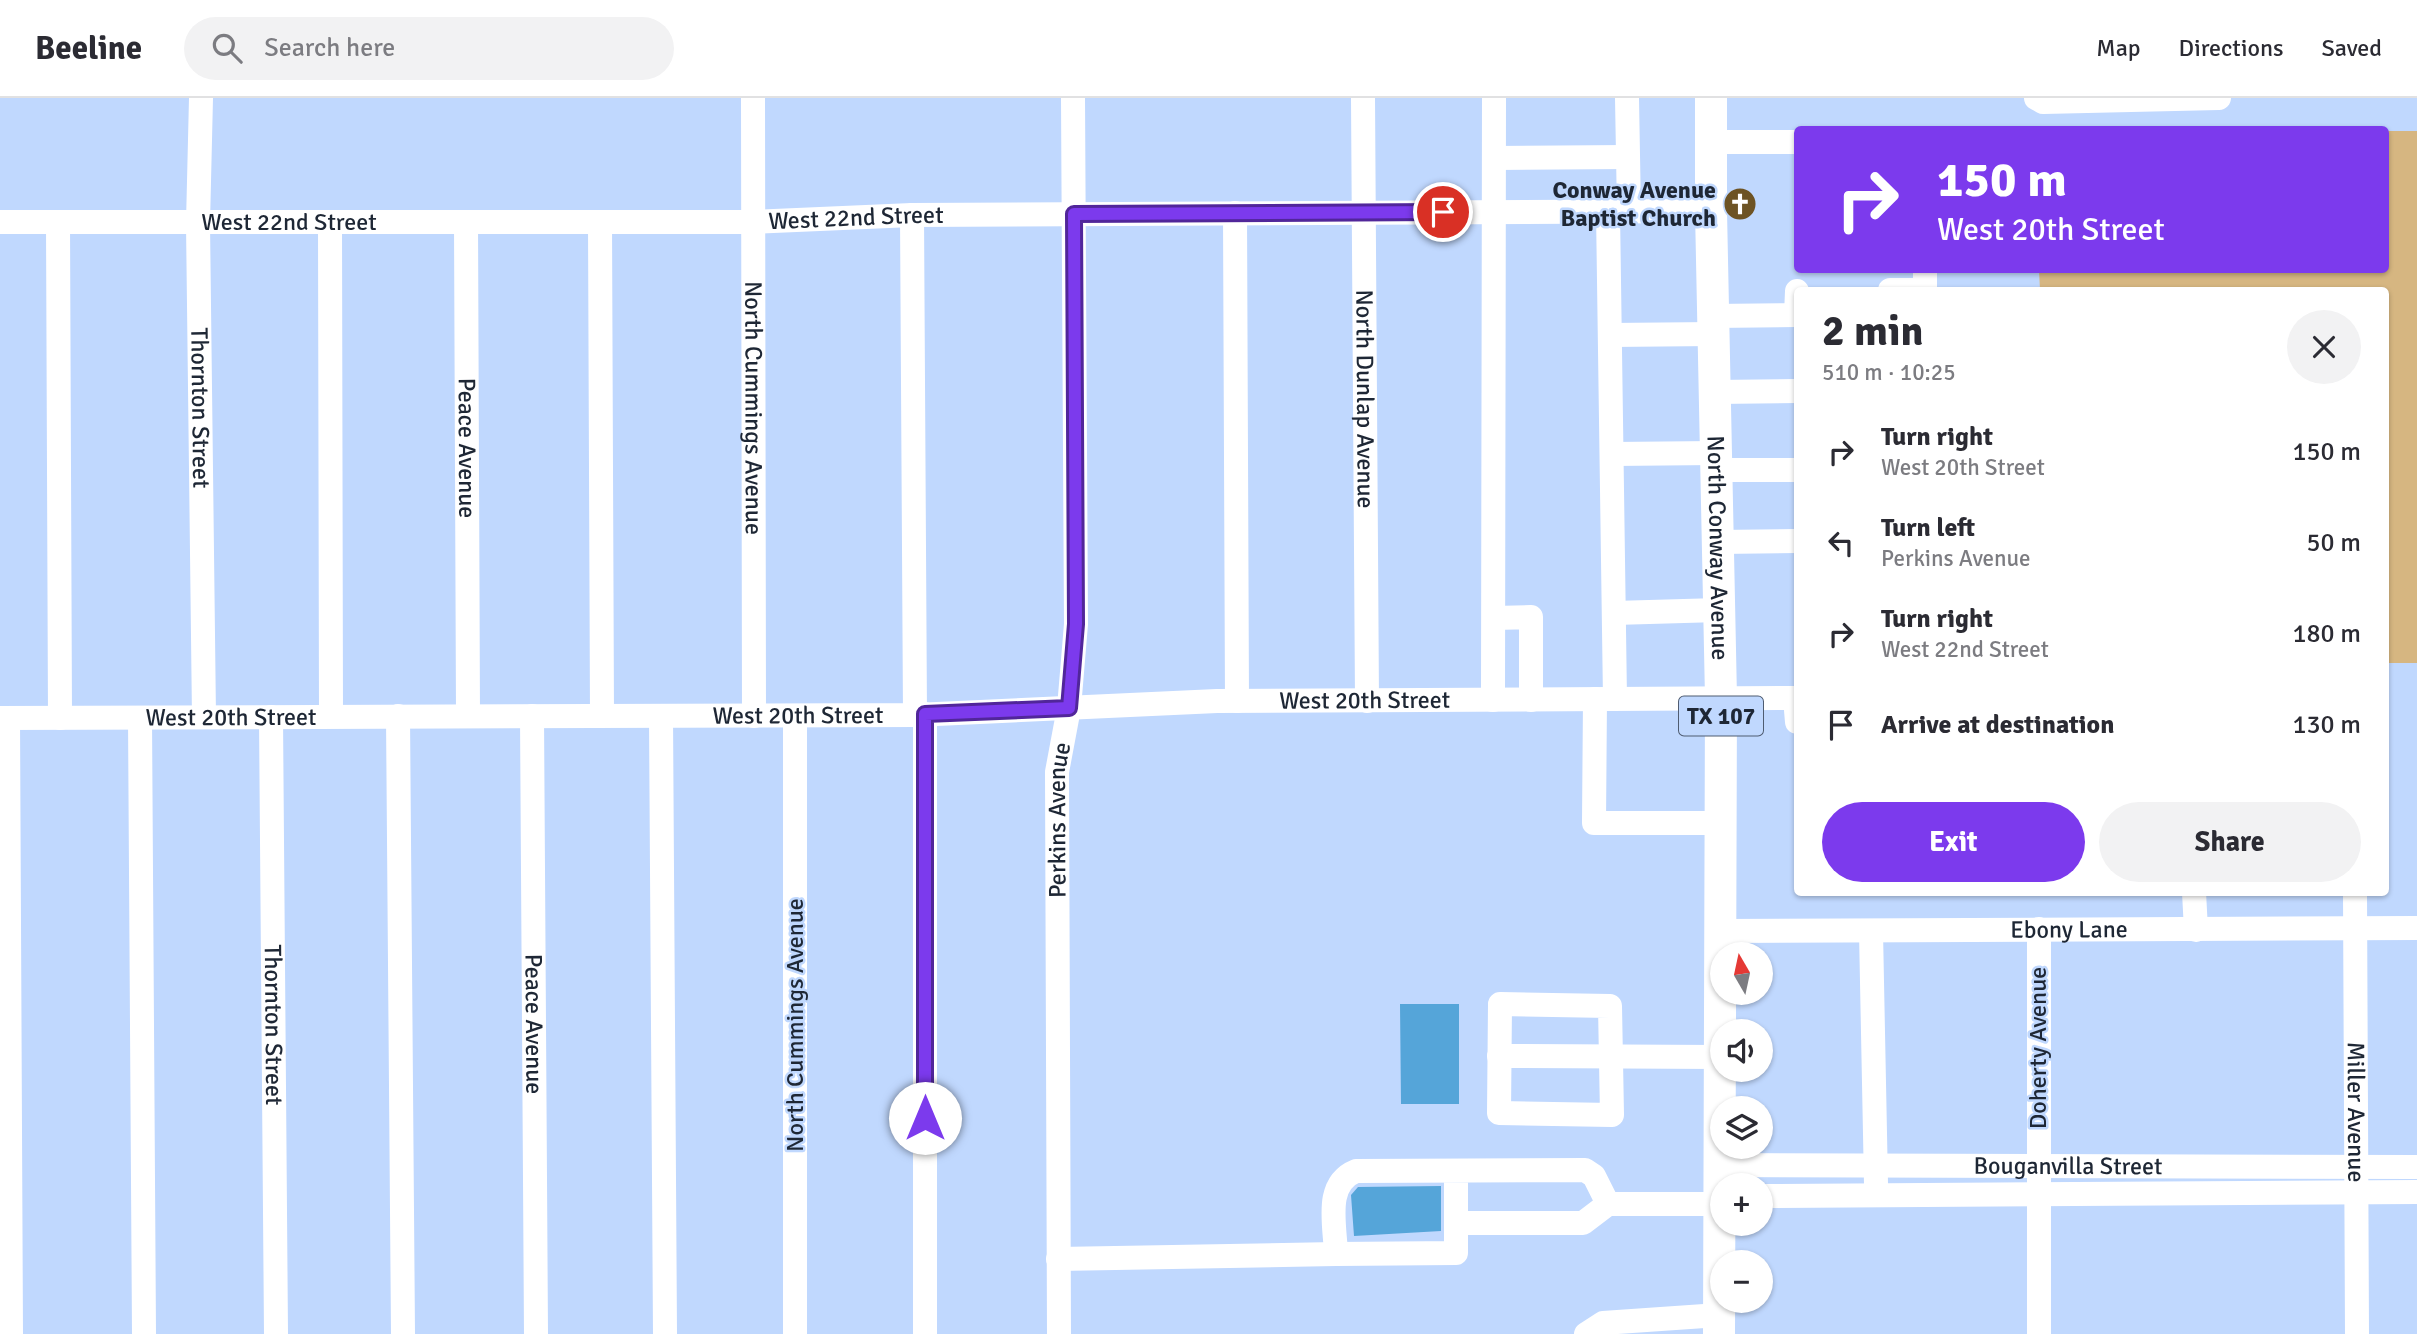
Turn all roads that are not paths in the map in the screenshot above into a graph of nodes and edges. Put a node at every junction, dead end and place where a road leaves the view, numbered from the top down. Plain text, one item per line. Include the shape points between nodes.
1 (201, 98) edge
2 (753, 98) edge
3 (1073, 98) edge
4 (1363, 98) edge
5 (1494, 98) edge
6 (1627, 98) edge
7 (1712, 98) edge
8 (2036, 98) edge
9 (2219, 98) edge
10 (1711, 142) junction
11 (1794, 142) edge
12 (1628, 157) junction
13 (1495, 158) junction
14 (1618, 211) junction
15 (1711, 211) junction
16 (1363, 212) junction
17 (1496, 212) junction
18 (1235, 213) junction
19 (1074, 214) junction
20 (912, 215) junction
21 (0, 222) edge
22 (58, 222) junction
23 (466, 222) junction
24 (600, 222) junction
25 (753, 222) junction
26 (198, 223) junction
27 (330, 223) junction
28 (1794, 315) edge
29 (1713, 325) junction
30 (1610, 335) junction
31 (1794, 391) edge
32 (1715, 392) junction
33 (1612, 454) junction
34 (1716, 462) junction
35 (1794, 470) edge
36 (1794, 541) edge
37 (1718, 542) junction
38 (1719, 610) junction
39 (1614, 613) junction
40 (1494, 618) junction
41 (1721, 698) junction
42 (1605, 699) junction
43 (1493, 700) junction
44 (1531, 700) junction
45 (1237, 701) junction
46 (1367, 701) junction
47 (1794, 706) edge
48 (1069, 708) junction
49 (920, 714) junction
50 (468, 715) junction
51 (602, 715) junction
52 (331, 716) junction
53 (398, 716) junction
54 (532, 716) junction
55 (661, 716) junction
56 (754, 716) junction
57 (795, 716) junction
58 (271, 717) junction
59 (4, 718) edge
60 (60, 718) junction
61 (139, 718) junction
62 (204, 718) junction
63 (1722, 823) junction
64 (2194, 896) edge
65 (2355, 896) edge
66 (2417, 928) edge
67 (2039, 929) junction
68 (2196, 930) junction
69 (2355, 930) junction
70 (1871, 931) junction
71 (1721, 932) junction
72 (1720, 1019) edge
73 (1499, 1056) junction
74 (1611, 1057) junction
75 (1710, 1057) edge
76 (1720, 1082) edge
77 (2357, 1166) junction
78 (1876, 1167) junction
79 (2195, 1167) junction
80 (2417, 1167) edge
81 (2038, 1168) junction
82 (1456, 1171) junction
83 (1719, 1173) edge
84 (1773, 1182) edge
85 (1710, 1191) edge
86 (2417, 1192) edge
87 (2193, 1193) junction
88 (2357, 1193) junction
89 (2037, 1194) junction
90 (1875, 1195) junction
91 (1773, 1196) edge
92 (1608, 1204) junction
93 (1456, 1223) junction
94 (1719, 1236) edge
95 (1336, 1254) junction
96 (1058, 1259) junction
97 (1719, 1325) edge
98 (11, 1334) edge
99 (144, 1334) edge
100 (276, 1334) edge
101 (402, 1334) edge
102 (536, 1334) edge
103 (665, 1334) edge
104 (795, 1334) edge
105 (925, 1334) edge
106 (1059, 1334) edge
107 (1586, 1334) edge
108 (2039, 1334) edge
109 (2357, 1334) edge

1 - 26 street, Thornton Street
2 - 25 street, North Cummings Avenue
3 - 19 street, Perkins Avenue
4 - 16 street, North Dunlap Avenue
5 - 13 street
6 - 12 street
7 - 10 main road, North Conway Avenue / TX 107
8 - 9 street via 2043,102
10 - 11 street
10 - 15 main road, North Conway Avenue / TX 107
12 - 13 street
12 - 14 street
13 - 17 street
14 - 15 street, West 22nd Street
14 - 17 street, West 22nd Street
14 - 30 street
15 - 29 main road, North Conway Avenue / TX 107
16 - 17 street, West 22nd Street
16 - 18 street, West 22nd Street
16 - 46 street, North Dunlap Avenue
17 - 40 street
18 - 19 street, West 22nd Street
18 - 45 street
19 - 20 street, West 22nd Street
19 - 48 street, Perkins Avenue via 1076,624
20 - 25 street, West 22nd Street
20 - 49 street
21 - 22 street, West 22nd Street
22 - 26 street, West 22nd Street
22 - 60 street
23 - 24 street, West 22nd Street
23 - 27 street, West 22nd Street
23 - 50 street, Peace Avenue
24 - 25 street, West 22nd Street
24 - 51 street
25 - 56 street, North Cummings Avenue
26 - 27 street, West 22nd Street
26 - 62 street, Thornton Street
27 - 52 street
28 - 29 street
29 - 30 street
29 - 32 main road, North Conway Avenue / TX 107
30 - 33 street
31 - 32 street
32 - 34 main road, North Conway Avenue / TX 107
33 - 34 street
33 - 39 street
34 - 35 street
34 - 37 main road, North Conway Avenue / TX 107
36 - 37 street
37 - 38 main road, North Conway Avenue / TX 107
38 - 39 street
38 - 41 main road, North Conway Avenue / TX 107
39 - 42 street
40 - 43 street
40 - 44 street via 1531,617
41 - 42 street, West 20th Street
41 - 47 street, West 20th Street
41 - 63 main road, North Conway Avenue / TX 107
42 - 44 street, West 20th Street
42 - 63 street via 1594,823
43 - 44 street, West 20th Street
43 - 46 street, West 20th Street
45 - 46 street, West 20th Street
45 - 48 street, West 20th Street
48 - 49 street, West 20th Street
48 - 96 street, Perkins Avenue via 1057,772
49 - 57 street, West 20th Street
49 - 105 street
50 - 53 street, West 20th Street
50 - 54 street, West 20th Street
51 - 54 street, West 20th Street
51 - 55 street, West 20th Street
52 - 53 street, West 20th Street
52 - 58 street, West 20th Street
53 - 101 street
54 - 102 street, Peace Avenue
55 - 56 street, West 20th Street
55 - 103 street
56 - 57 street, West 20th Street
57 - 104 street, North Cummings Avenue
58 - 62 street, West 20th Street
58 - 100 street, Thornton Street
59 - 60 street, West 20th Street
59 - 98 street
60 - 61 street, West 20th Street
61 - 62 street, West 20th Street
61 - 99 street
63 - 71 main road, North Conway Avenue / TX 107
64 - 68 street
65 - 69 street, Miller Avenue
66 - 69 street, Ebony Lane
67 - 68 street, Ebony Lane
67 - 70 street, Ebony Lane
67 - 81 street, Doherty Avenue
68 - 69 street, Ebony Lane
69 - 77 street, Miller Avenue
70 - 71 street, Ebony Lane
70 - 78 street
71 - 72 main road, North Conway Avenue / TX 107
73 - 74 street
73 - 74 street via 1500,1004 1610,1006
73 - 74 street via 1499,1113 1612,1115
74 - 75 street
76 - 83 main road, North Conway Avenue / TX 107
77 - 79 street, Bouganvilla Street
77 - 80 street, Bouganvilla Street
77 - 88 street, Miller Avenue
78 - 81 street, Bouganvilla Street
78 - 84 street, Bouganvilla Street
78 - 90 street
79 - 81 street, Bouganvilla Street
79 - 87 street
81 - 89 street, Doherty Avenue
82 - 92 street via 1585,1171 1594,1176
82 - 93 street
82 - 95 street via 1356,1171 1342,1177 1335,1188
85 - 92 street, Bouganvilla Street
86 - 88 street, Bouganvilla Street
87 - 88 street, Bouganvilla Street
87 - 89 street, Bouganvilla Street
88 - 109 street, Miller Avenue
89 - 90 street, Bouganvilla Street
89 - 108 street, Doherty Avenue
90 - 91 street, Bouganvilla Street
92 - 93 street via 1583,1223
93 - 95 street via 1456,1253
94 - 97 main road, North Conway Avenue / TX 107
95 - 96 street
96 - 106 street, Perkins Avenue
97 - 107 street via 1603,1323

